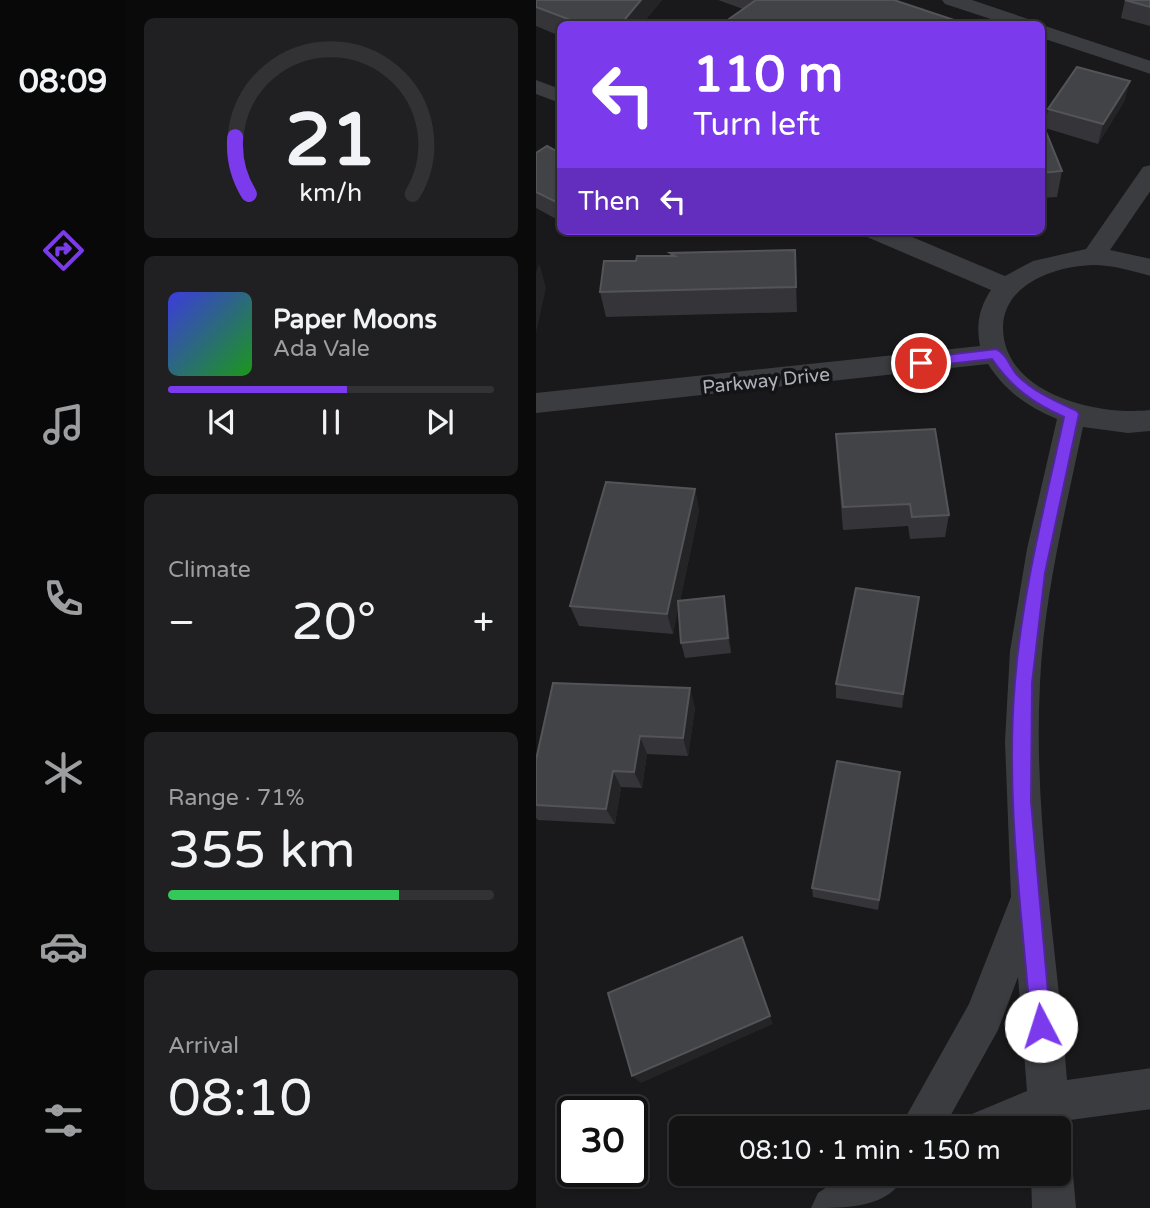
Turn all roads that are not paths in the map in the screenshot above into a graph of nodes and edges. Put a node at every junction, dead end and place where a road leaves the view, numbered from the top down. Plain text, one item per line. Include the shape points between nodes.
1 (952, 0) edge
2 (1015, 21) edge
3 (1045, 32) edge
4 (1150, 68) edge
5 (536, 86) edge
6 (557, 96) edge
7 (1150, 172) edge
8 (885, 235) edge
9 (1093, 257) junction
10 (1150, 268) edge
11 (1007, 287) junction
12 (996, 354) junction
13 (536, 404) edge
14 (1072, 414) junction
15 (1150, 420) edge
16 (1028, 898) junction
17 (1150, 1088) edge
18 (927, 1116) edge
19 (1049, 1116) edge
20 (867, 1186) edge
21 (1053, 1186) edge
22 (833, 1208) edge
23 (1054, 1208) edge

1 - 2 street
3 - 4 street
5 - 6 street
7 - 9 street
8 - 11 street
9 - 10 street
9 - 11 street via 1030,270
11 - 12 street via 994,307 990,330
12 - 13 street, Parkway Drive
12 - 14 street via 1012,378 1038,399
14 - 15 street via 1108,422
14 - 16 street via 1037,573 1023,683 1022,802
16 - 18 street via 984,1016
16 - 19 street
17 - 19 street
20 - 22 street
21 - 23 street

